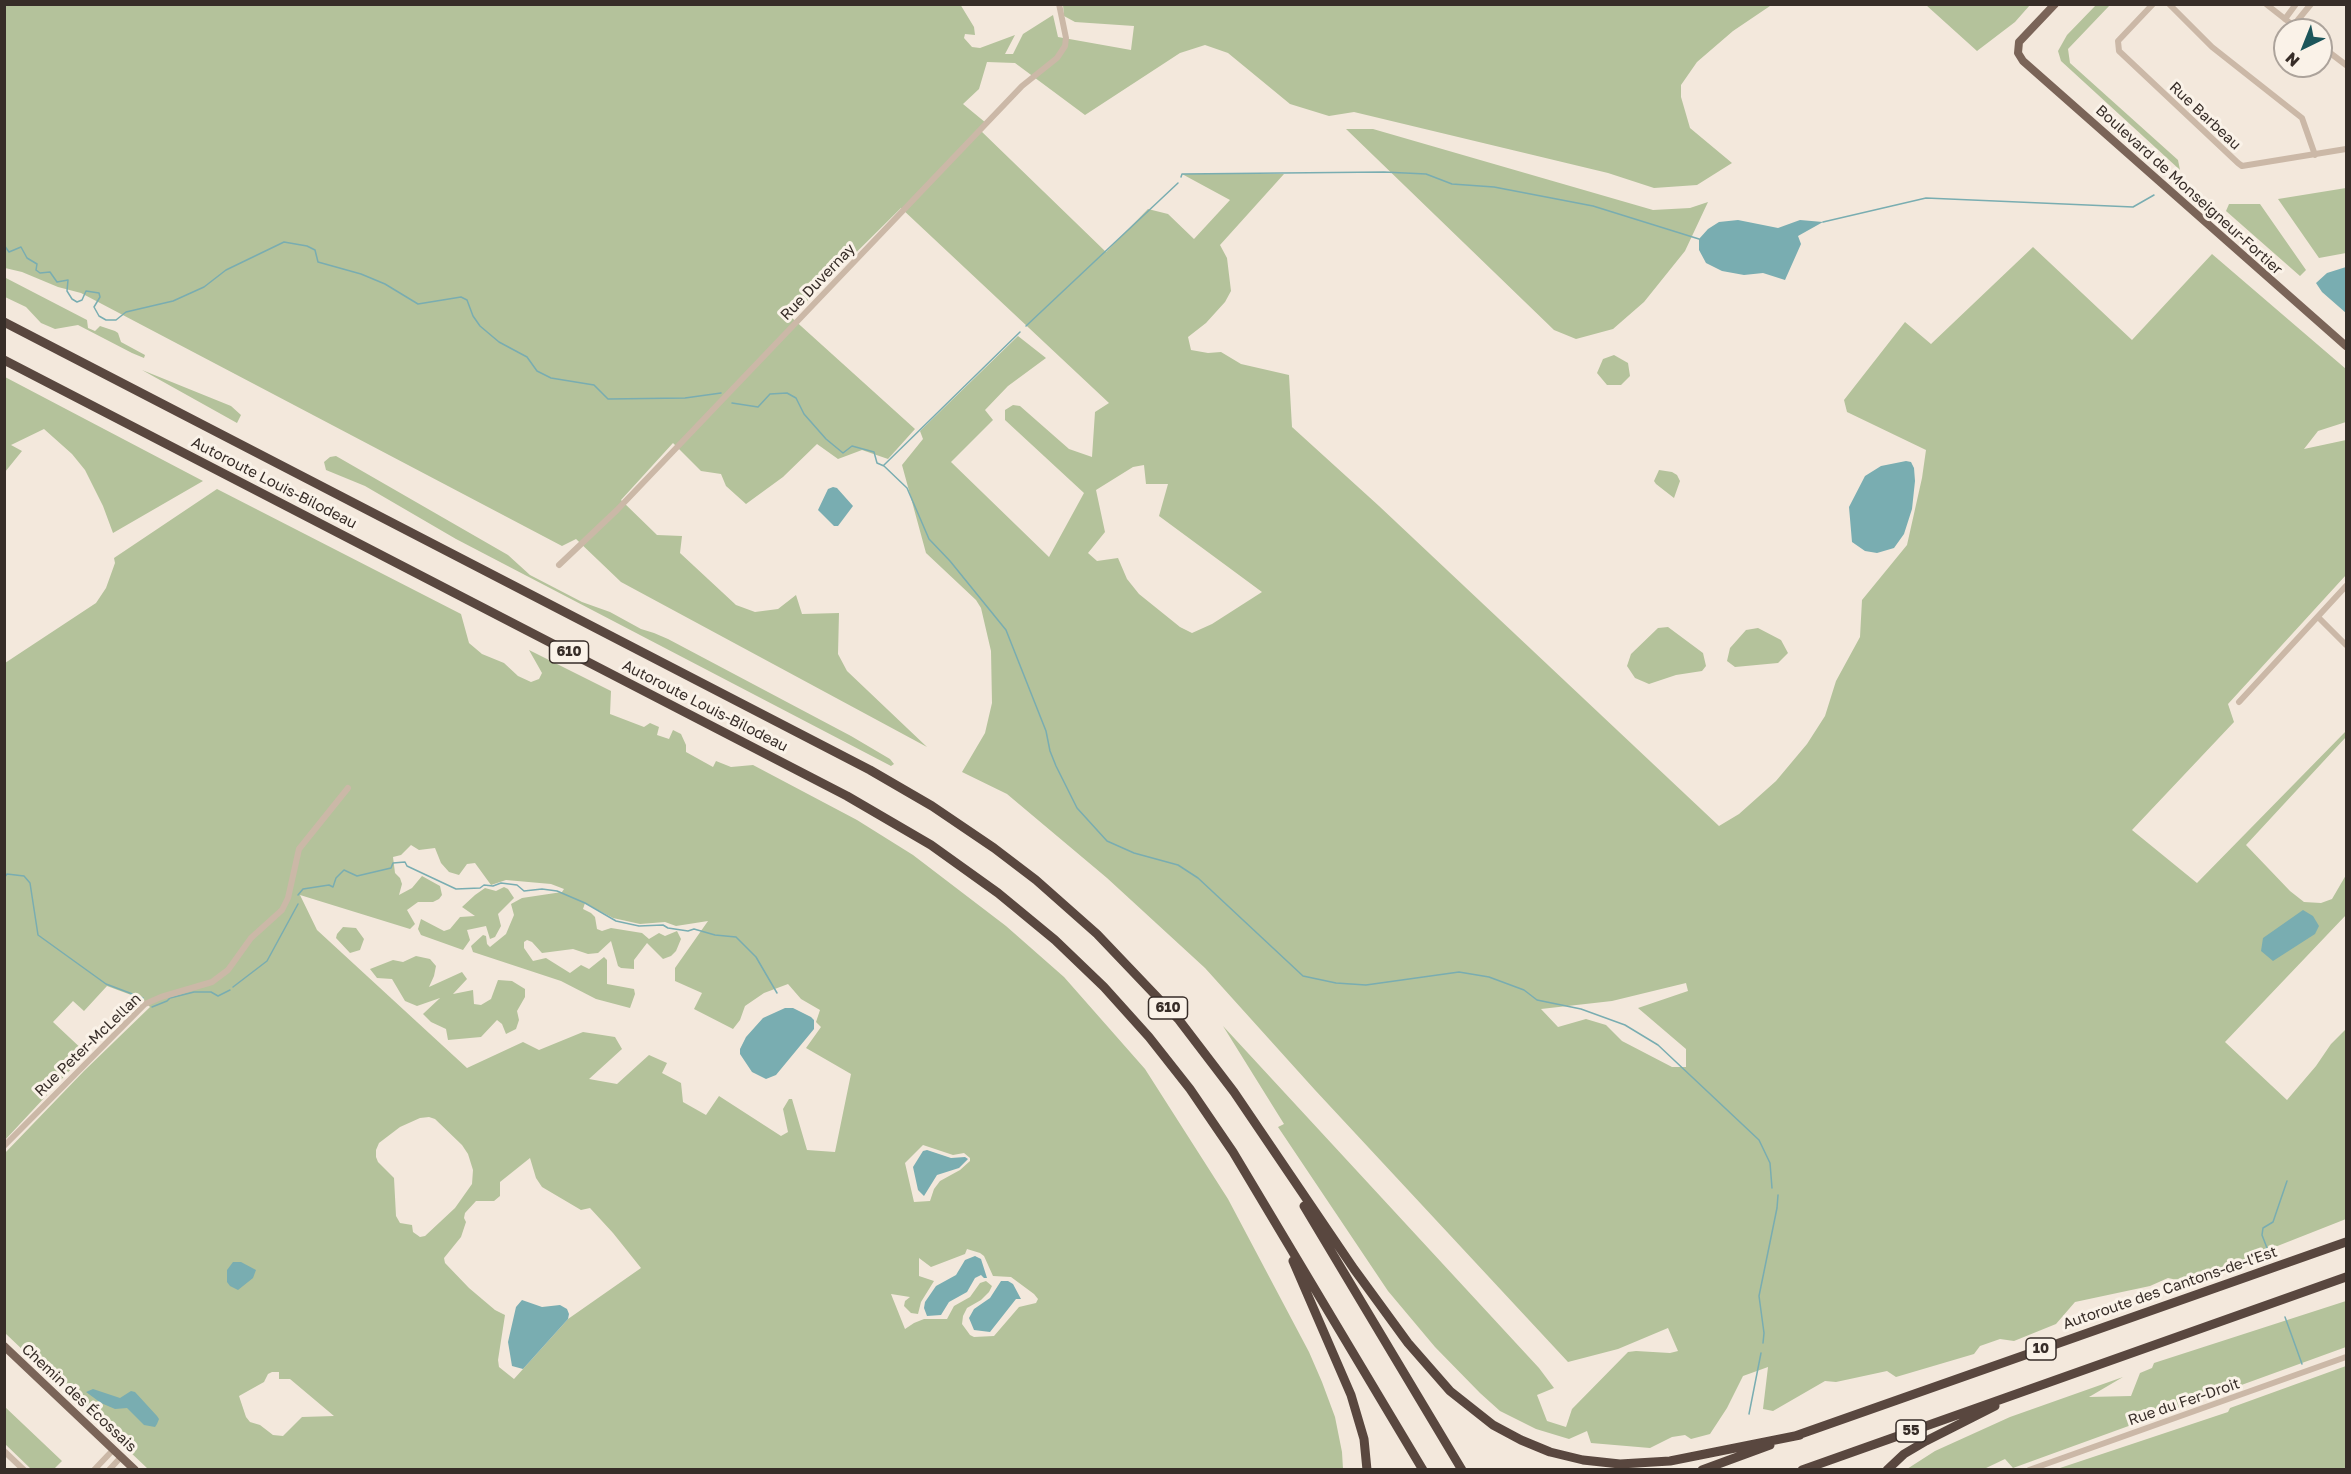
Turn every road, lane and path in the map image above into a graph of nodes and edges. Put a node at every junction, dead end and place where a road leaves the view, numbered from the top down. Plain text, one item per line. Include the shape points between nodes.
1 (1059, 4) edge
2 (2055, 4) edge
3 (2153, 4) edge
4 (2169, 4) edge
5 (2266, 4) edge
6 (2296, 4) edge
7 (2311, 4) edge
8 (2284, 18) edge
9 (2286, 18) edge
10 (2302, 18) edge
11 (2333, 55) edge
12 (2346, 65) edge
13 (2346, 149) edge
14 (2315, 155) junction
15 (4, 322) edge
16 (2346, 346) edge
17 (4, 360) edge
18 (559, 565) dead end
19 (2346, 586) edge
20 (2318, 617) junction
21 (2346, 645) edge
22 (2239, 702) dead end
23 (348, 788) dead end
24 (1260, 1131) junction
25 (4, 1146) edge
26 (1276, 1223) junction
27 (2346, 1242) edge
28 (2346, 1277) edge
29 (4, 1346) edge
30 (2346, 1357) edge
31 (2021, 1392) junction
32 (1800, 1435) junction
33 (113, 1450) junction
34 (4, 1451) edge
35 (121, 1457) junction
36 (24, 1470) edge
37 (94, 1470) edge
38 (109, 1470) edge
39 (135, 1470) edge
40 (1367, 1470) edge
41 (1424, 1470) edge
42 (1462, 1470) edge
43 (1702, 1470) edge
44 (1802, 1470) edge
45 (1887, 1470) edge
46 (2029, 1470) edge

1 - 18 street, Rue Duvernay via 1066,38 1057,58 1022,86 617,510
2 - 16 main road, Boulevard de Monseigneur-Fortier via 2022,38 2017,50 2023,61
3 - 14 street, Rue Barbeau via 2118,41 2119,51 2234,160 2242,166
4 - 14 street via 2212,47 2302,118
5 - 8 street
6 - 9 street
7 - 10 street
11 - 12 street
13 - 14 street, Rue Barbeau
15 - 24 highway, Autoroute Louis-Bilodeau / 610 via 841,755 940,812 1036,880 1118,954 1191,1035
17 - 26 highway, Autoroute Louis-Bilodeau / 610 via 848,796 947,856 1043,930 1136,1022 1202,1105
19 - 20 street
20 - 21 street
20 - 22 street
23 - 25 street, Rue Peter-McLellan via 299,849 282,910 251,938 228,970 212,982 145,1004
24 - 32 highway via 1420,1358 1461,1402 1506,1433 1558,1454 1620,1464 1670,1461
24 - 42 highway
26 - 40 highway via 1351,1395 1364,1439
26 - 41 highway
27 - 32 highway, Autoroute des Cantons-de-l'Est / 10
28 - 31 highway, 10
29 - 33 main road, Chemin des Écossais
30 - 46 street, Rue du Fer-Droit
31 - 44 highway, 55
31 - 45 highway via 1926,1441
32 - 43 highway
33 - 35 main road, Chemin des Écossais
33 - 37 street
34 - 36 street
35 - 38 street
35 - 39 main road, Chemin des Écossais

